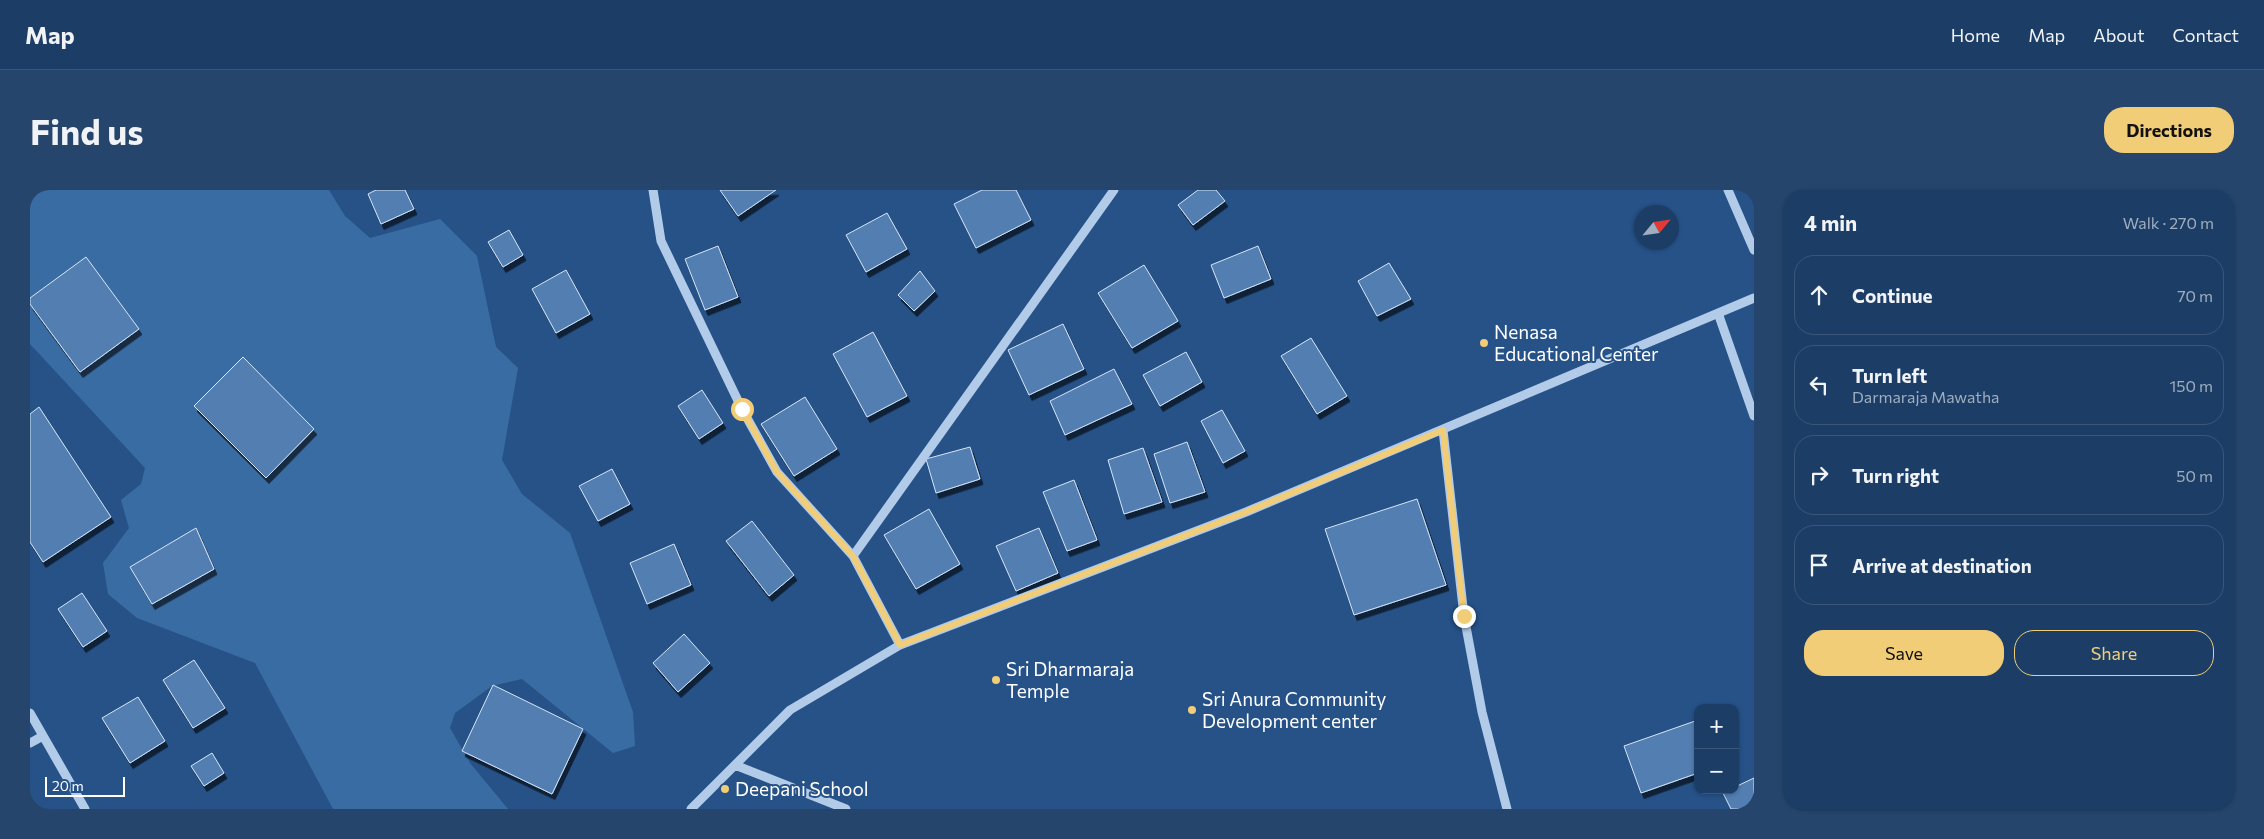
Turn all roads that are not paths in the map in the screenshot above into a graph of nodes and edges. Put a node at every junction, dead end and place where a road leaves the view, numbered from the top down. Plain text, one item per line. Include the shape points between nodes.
1 (653, 190) edge
2 (1114, 190) edge
3 (1728, 190) edge
4 (1754, 250) edge
5 (1754, 298) edge
6 (1718, 313) junction
7 (1754, 416) edge
8 (1443, 430) junction
9 (853, 556) junction
10 (900, 645) junction
11 (30, 713) edge
12 (43, 736) junction
13 (30, 744) edge
14 (735, 765) junction
15 (85, 809) edge
16 (691, 809) edge
17 (846, 809) edge
18 (1506, 809) edge

1 - 9 street via 660,241 742,409 777,472
2 - 9 street
3 - 4 street
5 - 6 street
6 - 7 street
6 - 8 street
8 - 10 street via 1246,512
8 - 18 street via 1464,616 1482,712
9 - 10 street
10 - 14 street via 790,710
11 - 12 street
12 - 13 street
12 - 15 street
14 - 16 street
14 - 17 street

